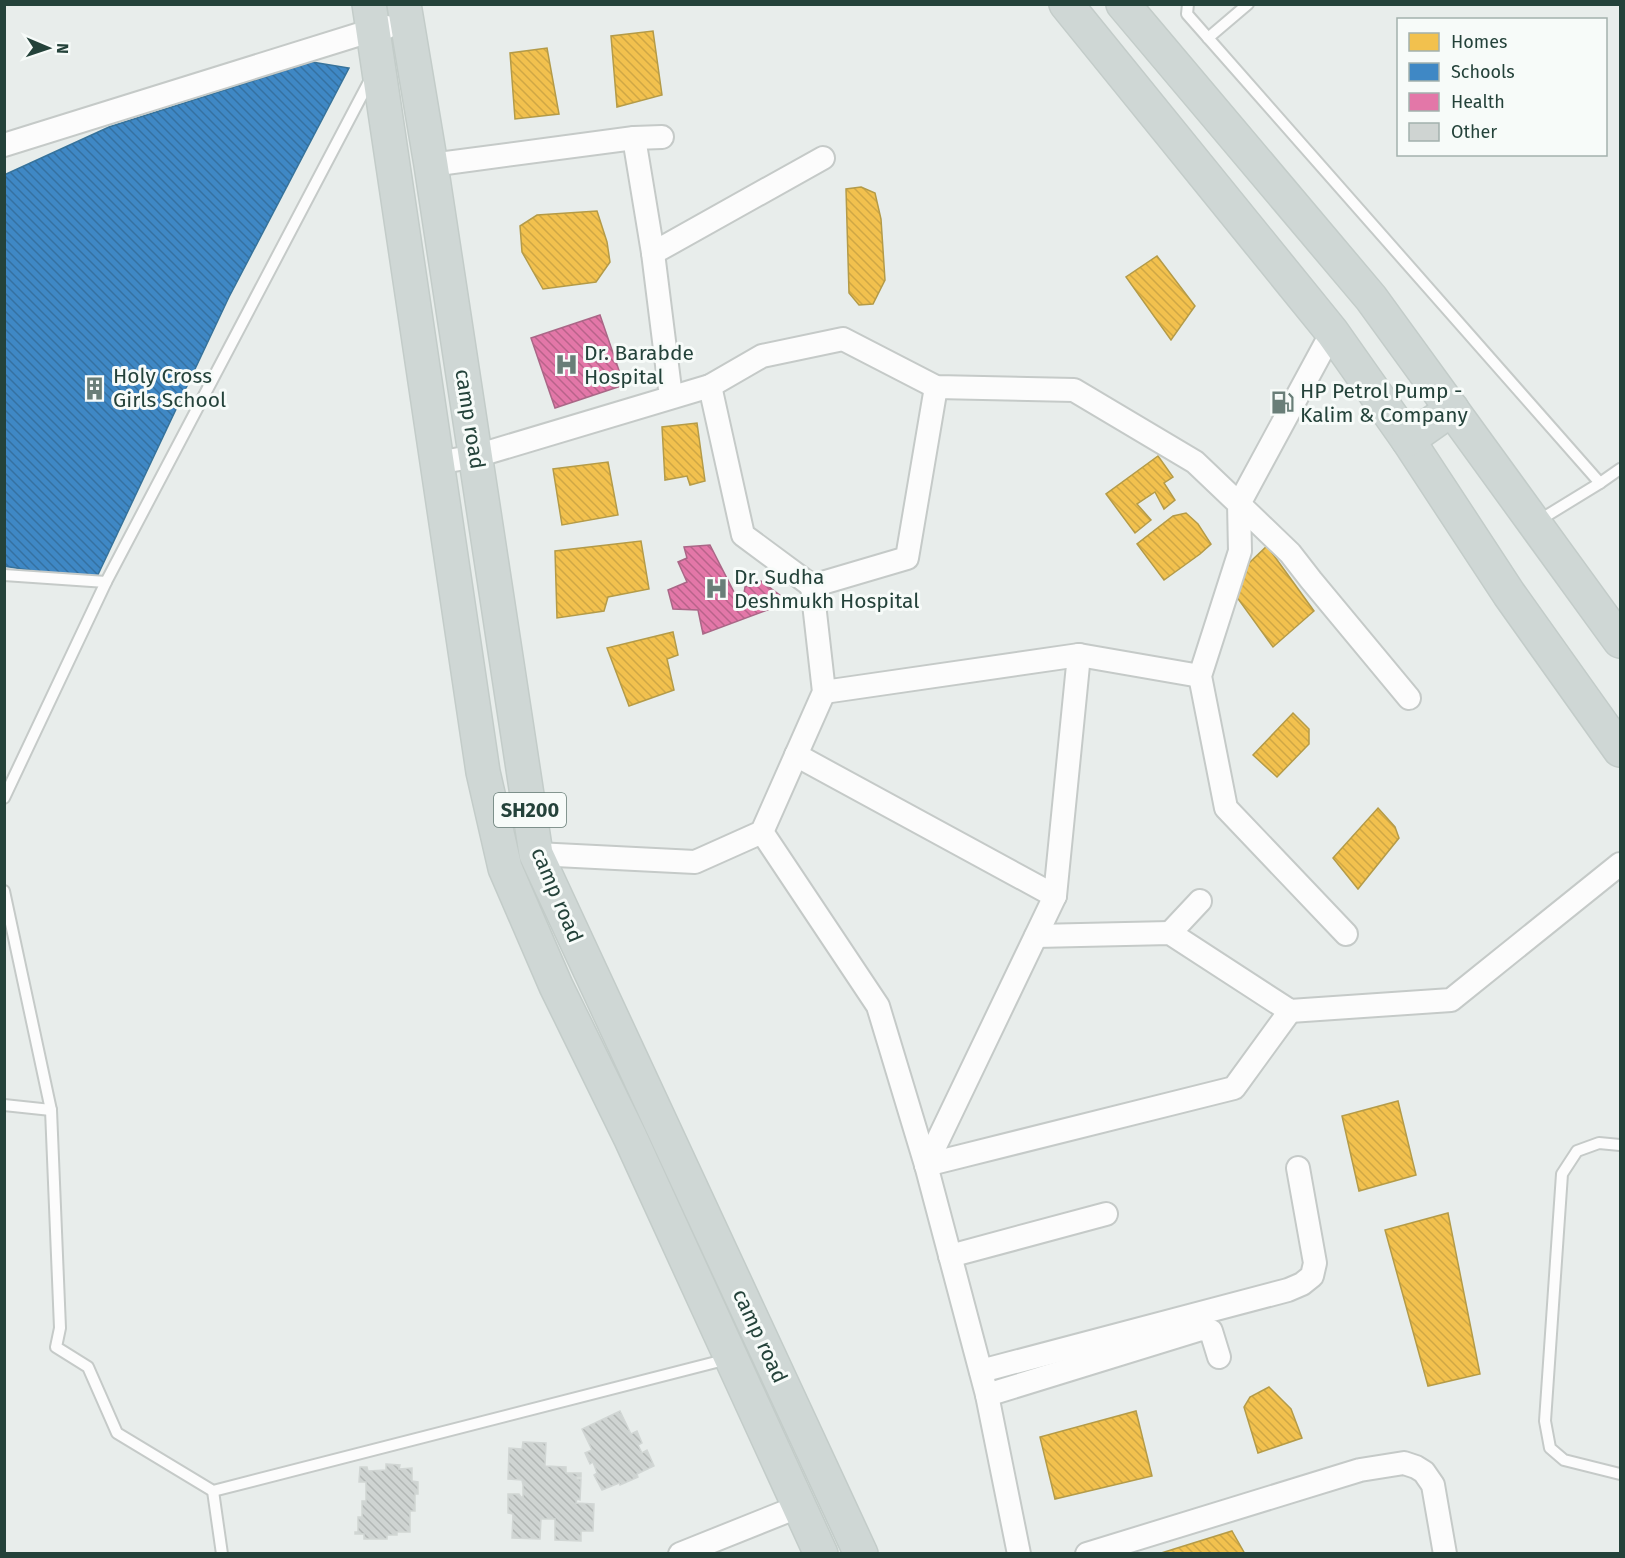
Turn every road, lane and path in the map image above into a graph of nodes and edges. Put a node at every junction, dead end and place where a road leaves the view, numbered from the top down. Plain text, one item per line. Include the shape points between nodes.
1 (1066, 4) edge
2 (1123, 4) edge
3 (1188, 4) edge
4 (1248, 4) edge
5 (406, 14) edge
6 (371, 17) edge
7 (1208, 38) junction
8 (412, 56) junction
9 (377, 65) junction
10 (662, 137) dead end
11 (634, 138) junction
12 (4, 145) edge
13 (823, 158) dead end
14 (431, 165) junction
15 (653, 253) junction
16 (1371, 298) junction
17 (1332, 332) junction
18 (710, 386) junction
19 (936, 387) junction
20 (671, 397) junction
21 (1452, 409) junction
22 (1407, 440) junction
23 (476, 456) junction
24 (437, 463) junction
25 (1620, 469) edge
26 (1600, 483) junction
27 (1239, 504) junction
28 (1535, 523) junction
29 (4, 575) edge
30 (106, 582) junction
31 (812, 586) junction
32 (1620, 641) edge
33 (1078, 655) junction
34 (1200, 676) junction
35 (824, 692) junction
36 (1409, 698) dead end
37 (1620, 750) edge
38 (796, 755) junction
39 (4, 798) edge
40 (762, 832) junction
41 (536, 854) junction
42 (1620, 864) edge
43 (4, 891) edge
44 (1055, 896) junction
45 (1200, 901) dead end
46 (1170, 933) junction
47 (1346, 934) dead end
48 (1036, 936) junction
49 (1290, 1011) junction
50 (4, 1105) edge
51 (51, 1110) junction
52 (1620, 1145) edge
53 (926, 1164) junction
54 (1298, 1168) dead end
55 (1107, 1214) dead end
56 (950, 1256) junction
57 (764, 1344) junction
58 (1219, 1357) dead end
59 (731, 1358) junction
60 (981, 1371) junction
61 (987, 1395) junction
62 (1620, 1474) edge
63 (213, 1491) junction
64 (800, 1506) junction
65 (222, 1554) edge
66 (680, 1554) edge
67 (821, 1554) edge
68 (861, 1554) edge
69 (1019, 1554) edge
70 (1087, 1554) edge
71 (1446, 1554) edge

1 - 17 main road
2 - 16 main road
3 - 7 lane via 1187,15
4 - 7 lane
5 - 6 street
5 - 8 main road, camp road / SH200
6 - 9 main road, camp road / SH200
6 - 12 street
7 - 26 lane
8 - 9 street
8 - 14 main road, camp road / SH200
9 - 24 main road, camp road / SH200
9 - 30 lane
10 - 11 street
11 - 14 street
11 - 15 street
13 - 15 street
14 - 23 main road, camp road / SH200
15 - 20 street
16 - 17 main road
16 - 21 main road
17 - 22 main road
17 - 27 street
18 - 19 street via 762,356 843,339
18 - 20 street
18 - 31 street via 742,535
19 - 27 street via 1074,390 1195,462
19 - 31 street via 907,558
20 - 23 street
21 - 22 main road
21 - 28 main road
22 - 37 main road via 1509,594
23 - 24 street
23 - 41 main road, camp road / SH200
24 - 59 main road, camp road / SH200 via 483,772 505,868 556,986
25 - 26 lane
26 - 28 lane
27 - 34 street via 1239,551
27 - 36 street via 1290,553
28 - 32 main road
29 - 30 lane
30 - 39 lane
31 - 35 street
33 - 34 street
33 - 35 street
33 - 44 street
34 - 47 street via 1226,808
35 - 38 street
38 - 40 street
38 - 44 street
40 - 41 street via 695,862
40 - 53 street via 878,1006
41 - 57 main road, camp road / SH200
42 - 49 street via 1451,1000
43 - 51 lane
44 - 48 street
45 - 46 street
46 - 48 street
46 - 49 street
48 - 53 street
49 - 53 street via 1234,1088
50 - 51 lane
51 - 63 lane via 60,1328 56,1347 88,1367 117,1433
52 - 62 lane via 1599,1143 1577,1151 1562,1174 1545,1421 1550,1448 1564,1460
53 - 56 street
54 - 60 street via 1315,1263 1312,1276 1302,1284
55 - 56 street
56 - 60 street
57 - 59 street
57 - 68 main road, camp road / SH200
58 - 61 street via 1211,1331 1201,1329
59 - 63 lane
59 - 64 main road, camp road / SH200
60 - 61 street
61 - 69 street
63 - 65 lane
64 - 66 street
64 - 67 main road, camp road / SH200
70 - 71 street via 1360,1470 1404,1462 1424,1472 1433,1485

